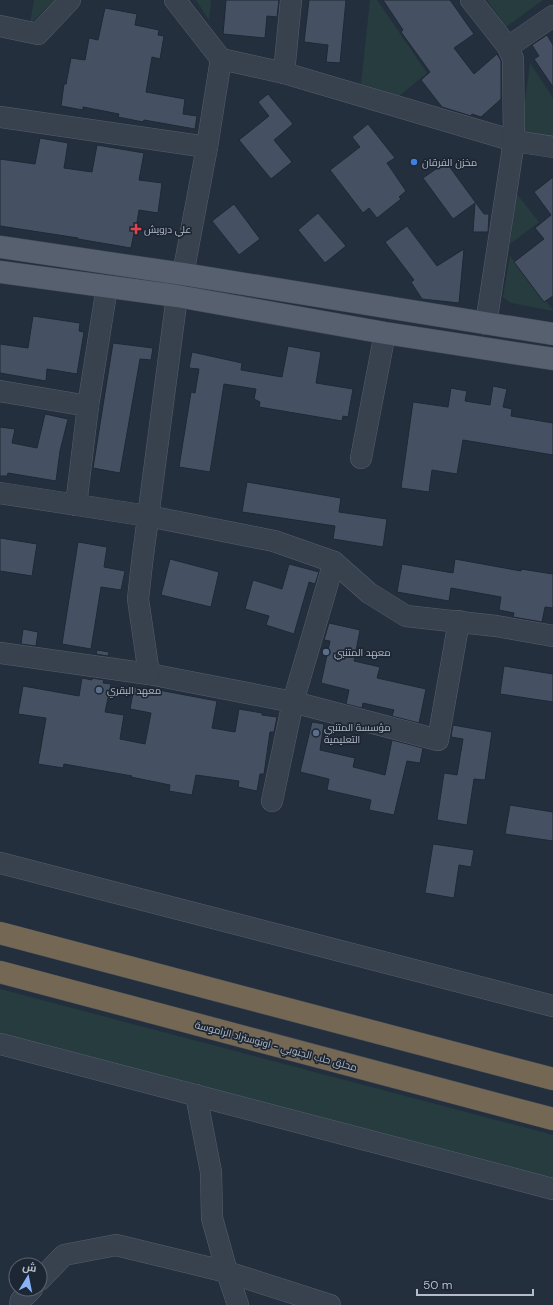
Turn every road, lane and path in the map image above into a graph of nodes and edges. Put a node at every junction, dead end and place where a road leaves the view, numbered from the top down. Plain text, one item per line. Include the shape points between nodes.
1 (70, 0) edge
2 (175, 0) edge
3 (291, 0) edge
4 (471, 0) edge
5 (553, 16) edge
6 (0, 26) edge
7 (508, 47) junction
8 (221, 59) junction
9 (284, 73) junction
10 (0, 117) edge
11 (514, 142) junction
12 (207, 147) junction
13 (553, 147) edge
14 (0, 246) edge
15 (0, 272) edge
16 (183, 274) junction
17 (107, 287) junction
18 (177, 296) junction
19 (486, 324) junction
20 (385, 333) junction
21 (553, 334) edge
22 (553, 359) edge
23 (0, 391) edge
24 (88, 406) junction
25 (361, 458) dead end
26 (0, 493) edge
27 (76, 505) junction
28 (148, 516) junction
29 (334, 562) junction
30 (459, 621) junction
31 (553, 636) edge
32 (0, 653) edge
33 (150, 674) junction
34 (293, 702) junction
35 (272, 802) dead end
36 (0, 864) edge
37 (0, 933) edge
38 (0, 972) edge
39 (553, 1006) edge
40 (0, 1044) edge
41 (553, 1079) edge
42 (196, 1095) junction
43 (553, 1120) edge
44 (553, 1189) edge
45 (48, 1272) edge
46 (227, 1272) junction
47 (238, 1305) edge
48 (330, 1305) edge

1 - 6 street via 38,34
2 - 8 street
3 - 9 street
4 - 7 street
5 - 7 street
7 - 11 street via 513,59
8 - 9 street
8 - 12 street
9 - 11 street
10 - 12 street
11 - 13 street
11 - 19 street
12 - 16 street
14 - 16 main road
15 - 17 main road
16 - 18 street
16 - 19 main road
17 - 18 main road
17 - 24 street
18 - 20 main road
18 - 28 street
19 - 21 main road
20 - 22 main road
20 - 25 street
23 - 24 street
24 - 27 street
26 - 27 street
27 - 28 street
28 - 29 street via 274,541
28 - 33 street via 138,599
29 - 30 street via 369,593 406,616
29 - 34 street
30 - 31 street
30 - 34 street via 438,740
32 - 33 street
33 - 34 street
34 - 35 street
36 - 39 street
37 - 41 highway
38 - 43 highway, محلق حلب الجنوبي - اوتوستراد الراموسة
40 - 42 street
42 - 44 street
42 - 46 street via 211,1172 212,1218
45 - 46 street via 64,1255 116,1245
46 - 47 street
46 - 48 street

